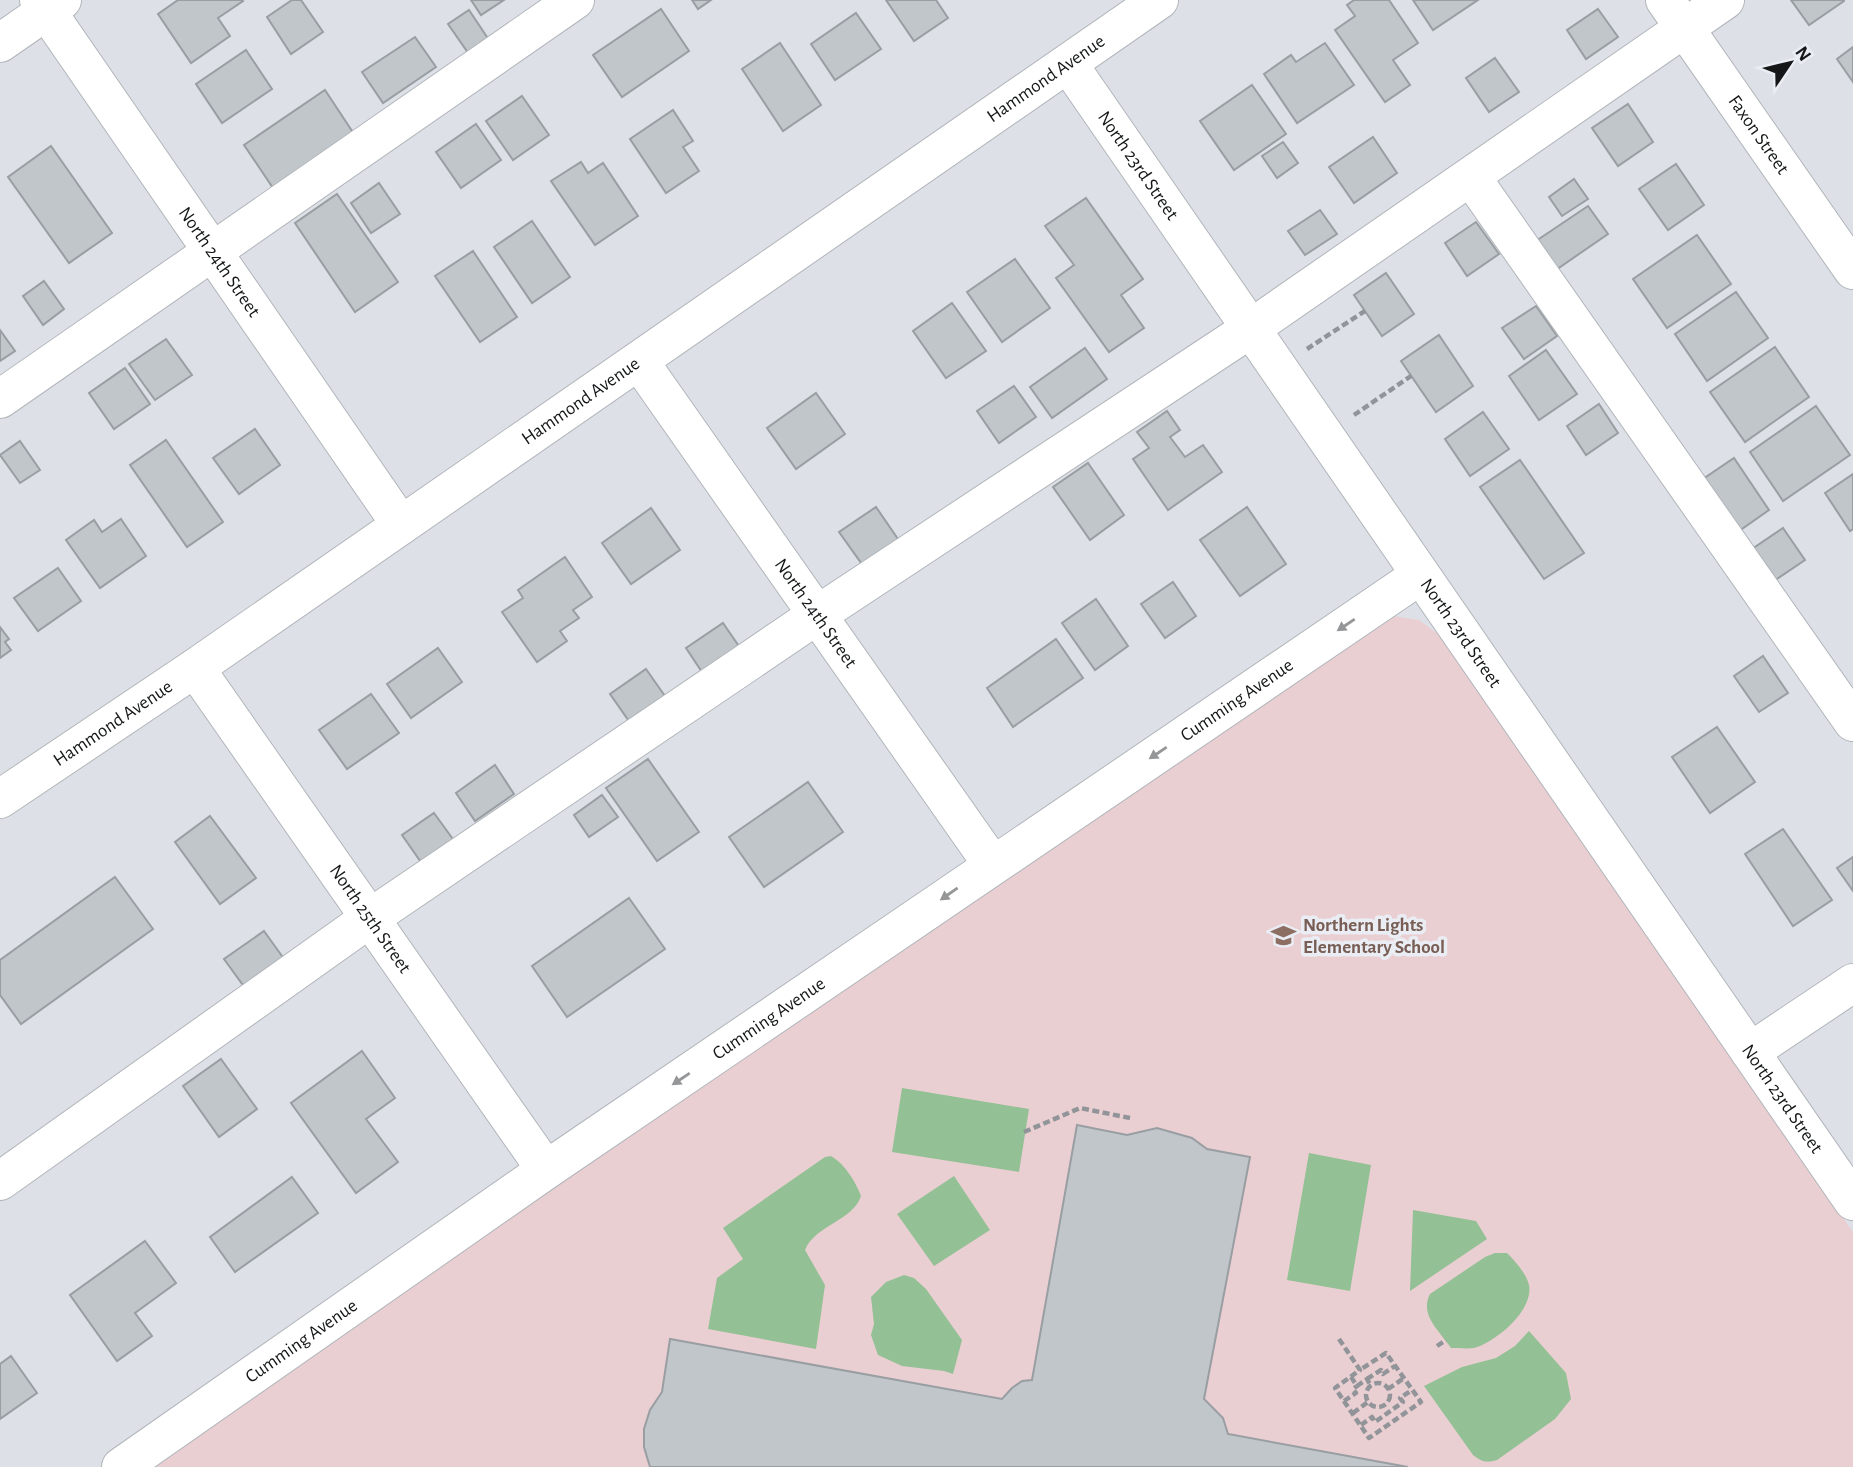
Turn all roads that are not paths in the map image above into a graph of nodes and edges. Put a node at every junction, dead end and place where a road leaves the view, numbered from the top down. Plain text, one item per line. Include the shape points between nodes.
1 (575, 0) edge
2 (1159, 0) edge
3 (1725, 0) edge
4 (49, 4) edge
5 (1675, 14) edge
6 (0, 43) edge
7 (1069, 65) junction
8 (1471, 177) junction
9 (211, 251) junction
10 (1853, 270) edge
11 (1250, 330) junction
12 (639, 361) junction
13 (0, 399) edge
14 (401, 525) junction
15 (1419, 576) junction
16 (817, 615) junction
17 (195, 667) junction
18 (1853, 722) edge
19 (0, 799) edge
20 (992, 864) junction
21 (370, 918) junction
22 (1853, 983) edge
23 (1750, 1052) junction
24 (546, 1170) junction
25 (0, 1181) edge
26 (1853, 1201) edge
27 (121, 1467) edge

1 - 9 street
2 - 7 street, Hammond Avenue
3 - 5 street
4 - 6 street
4 - 9 street, North 24th Street
5 - 8 street
5 - 10 street, Faxon Street
7 - 11 street, North 23rd Street
7 - 12 street, Hammond Avenue
8 - 11 street
8 - 18 street
9 - 13 street
9 - 14 street, North 24th Street
11 - 15 street, North 23rd Street
11 - 16 street
12 - 14 street, Hammond Avenue
12 - 16 street, North 24th Street
14 - 17 street, Hammond Avenue
15 -> 20 street, Cumming Avenue
15 - 23 street, North 23rd Street
16 - 20 street, North 24th Street
16 - 21 street
17 - 19 street, Hammond Avenue
17 - 21 street, North 25th Street
20 -> 24 street, Cumming Avenue
21 - 24 street, North 25th Street
21 - 25 street
22 - 23 street
23 - 26 street, North 23rd Street
24 - 27 street, Cumming Avenue

